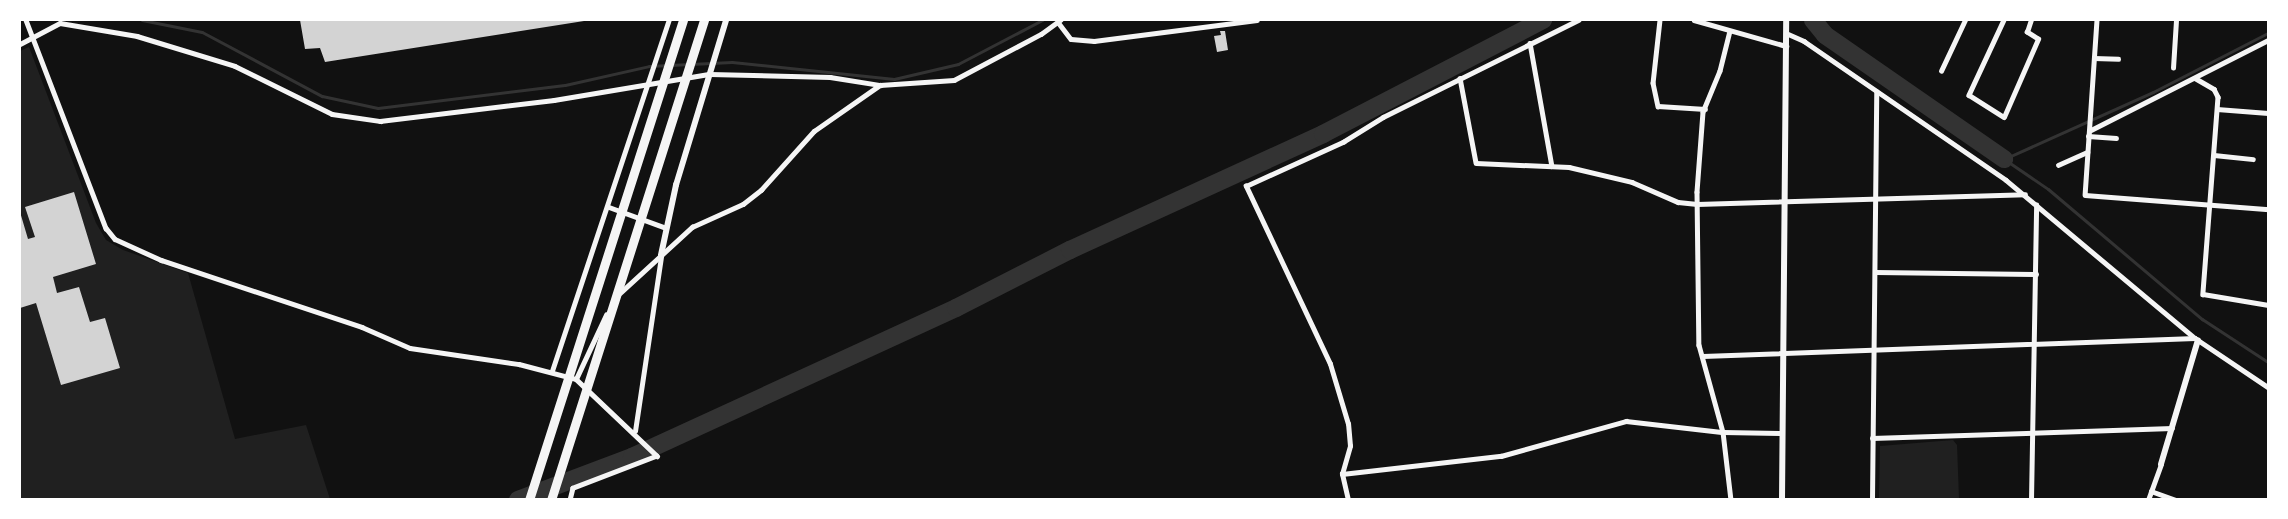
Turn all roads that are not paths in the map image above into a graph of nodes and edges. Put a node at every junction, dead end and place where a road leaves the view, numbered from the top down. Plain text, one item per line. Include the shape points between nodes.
1 (26, 20) edge
2 (669, 20) edge
3 (683, 20) edge
4 (704, 20) edge
5 (726, 20) edge
6 (1257, 20) edge
7 (1578, 20) edge
8 (1660, 20) edge
9 (1694, 20) edge
10 (1786, 20) edge
11 (1965, 20) edge
12 (2004, 20) edge
13 (2031, 20) edge
14 (2097, 20) edge
15 (2176, 20) edge
16 (1059, 21) edge
17 (1730, 31) junction
18 (1786, 33) junction
19 (32, 37) junction
20 (2268, 40) edge
21 (1530, 43) junction
22 (20, 44) edge
23 (1786, 46) junction
24 (2094, 58) junction
25 (2118, 59) dead end
26 (2173, 68) dead end
27 (1941, 71) dead end
28 (710, 74) junction
29 (1460, 78) junction
30 (2195, 78) junction
31 (651, 82) junction
32 (880, 85) junction
33 (1876, 92) junction
34 (1705, 109) junction
35 (2217, 109) junction
36 (2268, 113) edge
37 (2088, 131) junction
38 (2116, 138) dead end
39 (2087, 152) junction
40 (2214, 156) junction
41 (2253, 159) dead end
42 (2058, 165) dead end
43 (1552, 166) junction
44 (2025, 194) junction
45 (1874, 197) junction
46 (1785, 200) junction
47 (1697, 204) junction
48 (2210, 204) junction
49 (2037, 205) junction
50 (609, 207) junction
51 (2268, 209) edge
52 (666, 228) junction
53 (661, 255) junction
54 (1875, 272) junction
55 (2036, 274) junction
56 (2268, 305) edge
57 (2196, 339) junction
58 (2034, 345) junction
59 (1873, 352) junction
60 (1783, 354) junction
61 (1703, 356) junction
62 (552, 371) junction
63 (576, 379) junction
64 (2268, 387) edge
65 (2172, 428) junction
66 (635, 431) junction
67 (1724, 432) junction
68 (2033, 432) junction
69 (1782, 433) junction
70 (1872, 438) junction
71 (2161, 464) joint
72 (1342, 474) junction
73 (2151, 491) junction
74 (529, 500) edge
75 (551, 500) edge
76 (570, 500) edge
77 (1348, 500) edge
78 (1731, 500) edge
79 (1782, 500) edge
80 (1872, 500) edge
81 (2031, 500) edge
82 (2148, 500) edge
83 (2176, 500) edge

1 - 19 street
2 - 31 street
3 - 74 highway
4 - 75 highway
5 - 28 street
6 - 16 street via 1094,41 1071,39
7 - 21 street
8 - 34 street via 1653,83 1658,106
9 - 17 street
10 - 18 street
11 - 27 street
12 - 13 street via 1969,95 2004,117 2038,39 2027,32
14 - 24 street
15 - 26 street
16 - 32 street via 954,80
17 - 23 street
17 - 34 street
18 - 23 street
18 - 33 street via 1804,41
19 - 22 street
19 - 31 street via 60,23 186,48 235,66 332,114 369,120 554,100
19 - 62 street via 106,228 115,239 161,260 362,327 410,348
20 - 30 street
21 - 29 street
21 - 43 street
23 - 46 street
24 - 25 street
24 - 37 street
28 - 31 street
28 - 32 street via 830,77
28 - 52 street
29 - 43 street via 1476,163
29 - 72 street via 1343,142 1246,186 1330,363 1350,446
30 - 35 street via 2214,89
30 - 37 street
31 - 50 street
32 - 53 street via 814,131 779,172 743,204 692,227
33 - 44 street
33 - 45 street
34 - 47 street
35 - 36 street
35 - 40 street
37 - 38 street
37 - 39 street
39 - 42 street
39 - 48 street via 2085,195
40 - 41 street
40 - 48 street
43 - 47 street via 1632,183 1678,202
44 - 45 street
44 - 49 street
45 - 46 street
45 - 54 street
46 - 47 street
46 - 60 street
47 - 61 street via 1699,345
48 - 51 street
48 - 56 street via 2205,297
49 - 55 street
49 - 57 street
50 - 52 street
50 - 62 street
52 - 53 street
53 - 63 street via 610,305
53 - 66 street
54 - 55 street
54 - 59 street
55 - 58 street
57 - 58 street
57 - 64 street
57 - 65 street
58 - 59 street
58 - 68 street
59 - 60 street
59 - 70 street
60 - 61 street
60 - 69 street
61 - 67 street
62 - 63 street
63 - 66 street
65 - 68 street
65 - 71 street
66 - 76 street via 657,456 573,488
67 - 69 street
67 - 72 street via 1626,421 1501,456
67 - 78 street
68 - 70 street
68 - 81 street
69 - 79 street
70 - 80 street
71 - 73 street
72 - 77 street
73 - 82 street
73 - 83 street

